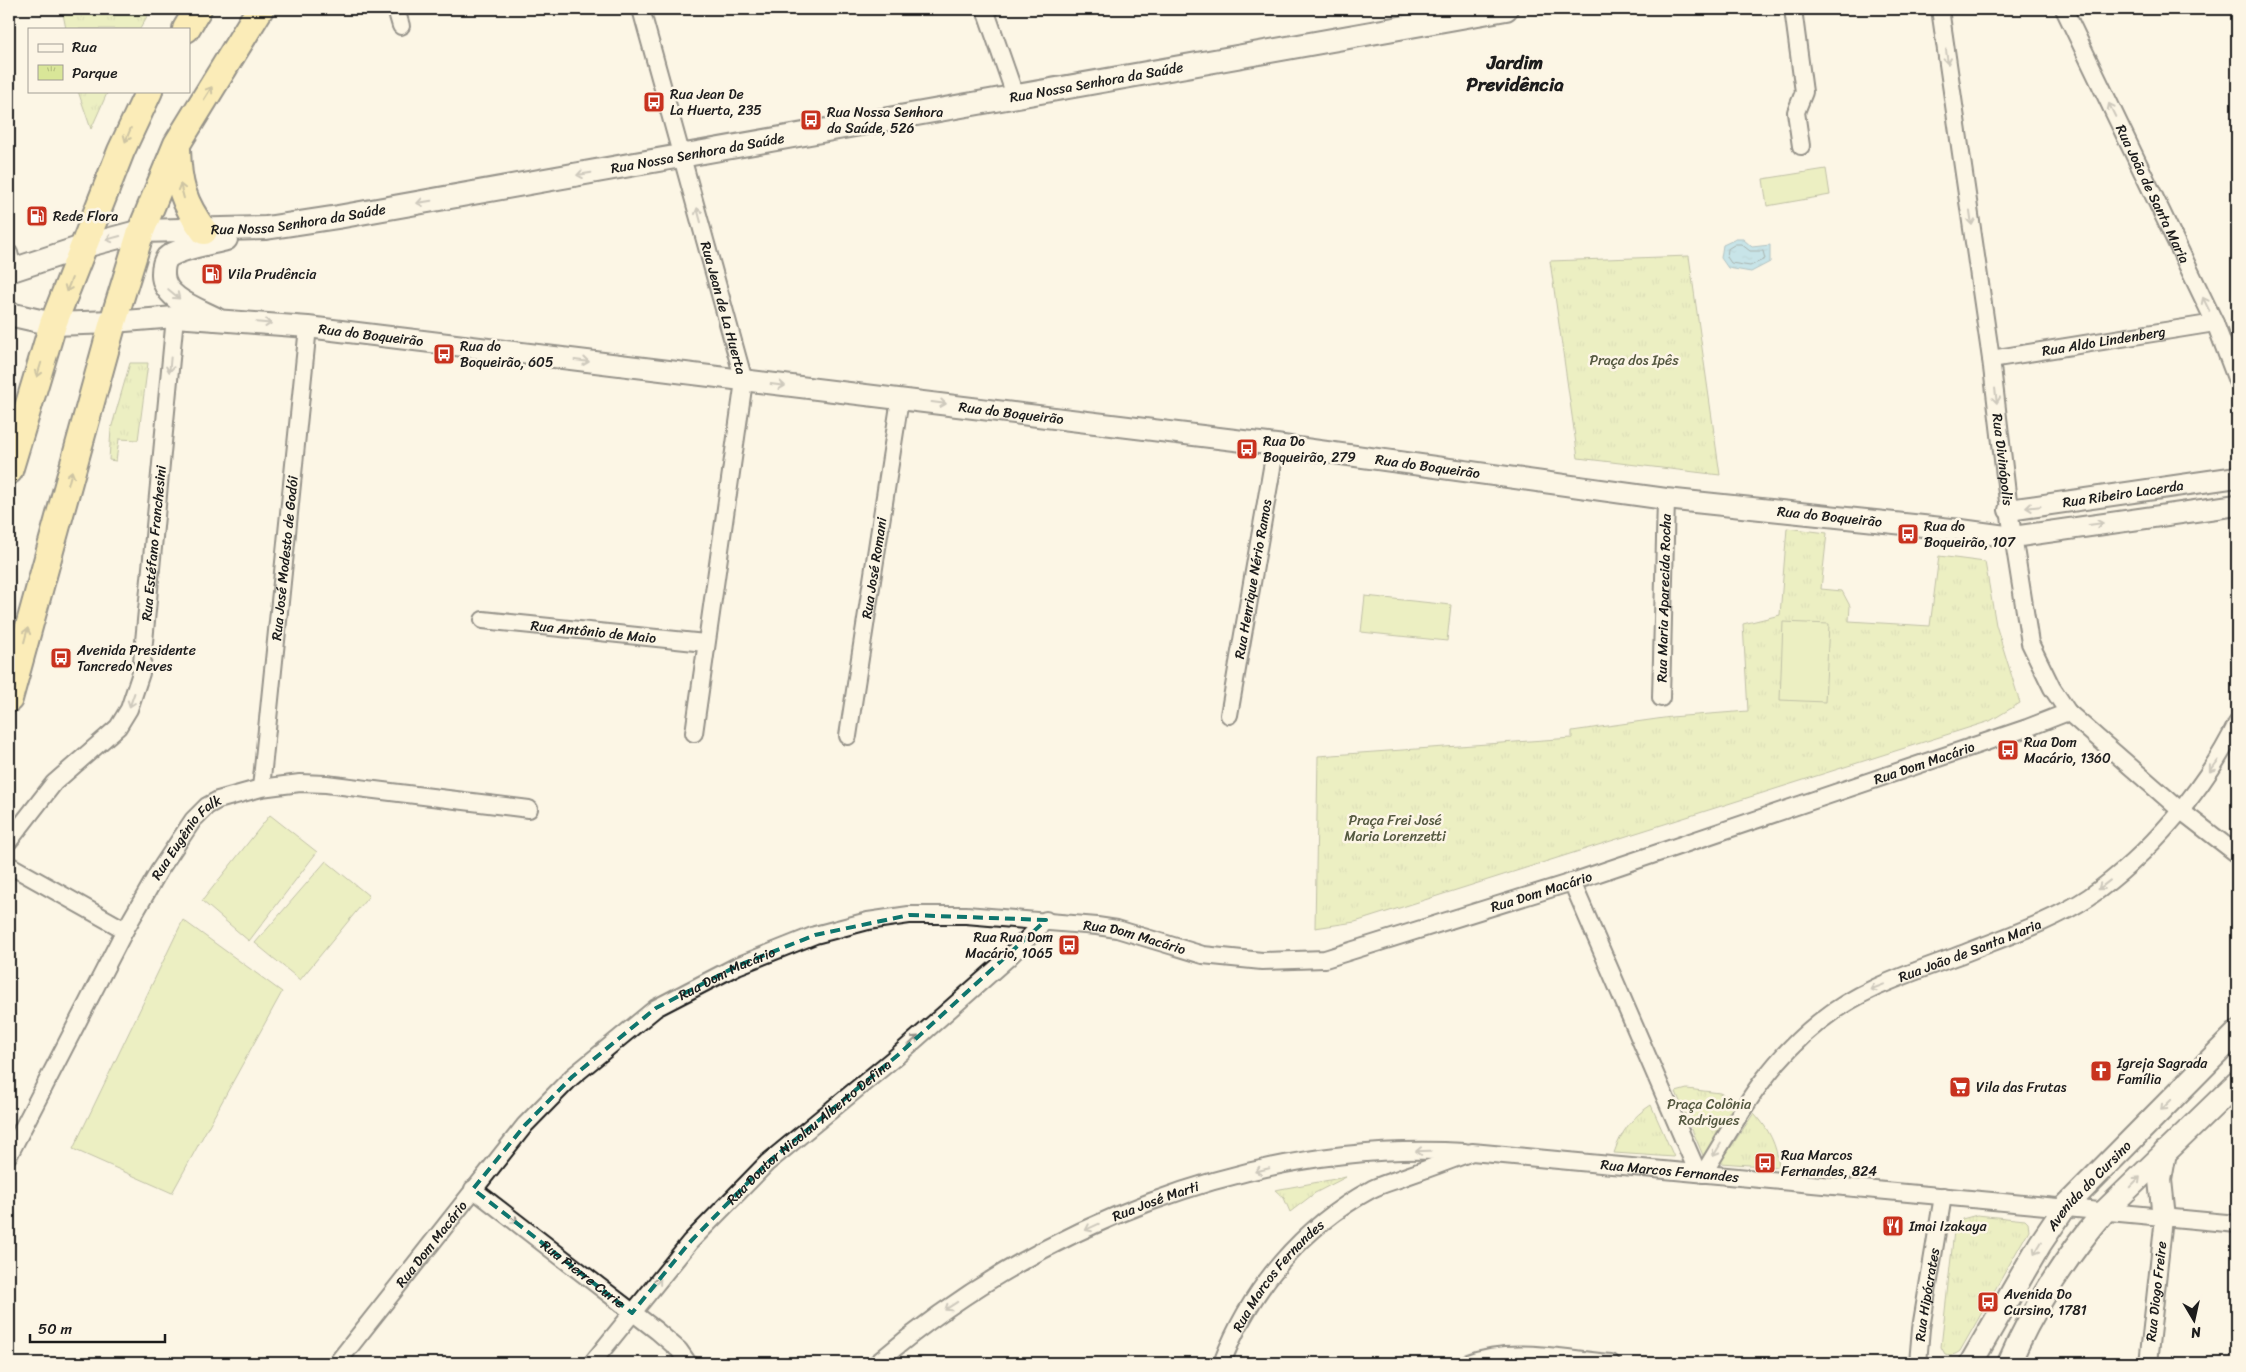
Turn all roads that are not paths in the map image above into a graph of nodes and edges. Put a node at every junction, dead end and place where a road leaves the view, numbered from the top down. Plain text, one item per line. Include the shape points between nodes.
1 (198, 9) edge
2 (260, 9) edge
3 (396, 9) edge
4 (641, 9) edge
5 (985, 9) edge
6 (1792, 9) edge
7 (1940, 9) edge
8 (2064, 9) edge
9 (1497, 10) edge
10 (401, 26) dead end
11 (187, 28) edge
12 (149, 92) edge
13 (1015, 95) junction
14 (177, 144) junction
15 (1801, 146) dead end
16 (684, 157) junction
17 (266, 228) junction
18 (141, 231) junction
19 (204, 231) junction
20 (85, 246) junction
21 (10, 264) edge
22 (9, 314) edge
23 (174, 317) junction
24 (216, 319) junction
25 (113, 322) junction
26 (54, 324) junction
27 (2215, 324) junction
28 (308, 327) junction
29 (1991, 359) junction
30 (744, 381) junction
31 (2237, 382) edge
32 (900, 398) junction
33 (1276, 444) junction
34 (9, 471) edge
35 (2237, 477) edge
36 (1666, 499) junction
37 (2237, 505) edge
38 (2009, 510) junction
39 (2014, 537) junction
40 (483, 620) dead end
41 (705, 643) junction
42 (9, 698) edge
43 (1661, 698) dead end
44 (2068, 712) junction
45 (1229, 715) dead end
46 (2237, 724) edge
47 (694, 733) dead end
48 (848, 736) dead end
49 (261, 788) junction
50 (529, 808) dead end
51 (2180, 810) junction
52 (9, 841) edge
53 (2237, 854) edge
54 (9, 865) edge
55 (1572, 882) junction
56 (1046, 920) junction
57 (125, 930) junction
58 (2237, 1033) edge
59 (2237, 1084) edge
60 (1472, 1152) junction
61 (2165, 1152) junction
62 (9, 1155) edge
63 (1701, 1174) junction
64 (473, 1189) junction
65 (1943, 1196) junction
66 (2064, 1208) junction
67 (2104, 1212) junction
68 (2164, 1218) junction
69 (2237, 1224) edge
70 (632, 1313) junction
71 (337, 1363) edge
72 (592, 1363) edge
73 (688, 1363) edge
74 (877, 1363) edge
75 (1222, 1363) edge
76 (1468, 1363) edge
77 (1611, 1363) edge
78 (1918, 1363) edge
79 (1972, 1363) edge
80 (2009, 1363) edge
81 (2148, 1363) edge

1 - 11 highway
14 -> 2 highway
3 - 10 street
4 - 16 street, Rua Jean de La Huerta
5 - 13 street
6 - 15 street via 1804,92 1796,112
7 -> 29 street, Rua Divinópolis
27 -> 8 street, Rua João de Santa Maria
9 - 13 main road, Rua Nossa Senhora da Saúde
12 -> 20 highway via 125,142
13 - 16 main road, Rua Nossa Senhora da Saúde
14 - 18 highway
19 -> 14 highway via 184,198 178,175
16 -> 17 main road, Rua Nossa Senhora da Saúde
30 -> 16 street, Rua Jean de La Huerta
17 - 19 main road, Rua Nossa Senhora da Saúde
17 -> 24 main road via 180,252 168,258 164,265 164,281 169,291
18 - 19 main road, Rua Nossa Senhora da Saúde
18 -> 20 main road, Rua Nossa Senhora da Saúde
18 - 25 highway
20 - 21 main road, Rua Nossa Senhora da Saúde
20 -> 26 highway
22 - 26 main road, Rua do Boqueirão
23 - 24 street, Rua do Boqueirão
23 - 25 street, Rua do Boqueirão
23 -> 52 street, Rua Estéfano Franchesini via 141,673 129,709 118,726 54,783
24 -> 28 street, Rua do Boqueirão
25 - 26 main road, Rua do Boqueirão
42 -> 25 highway
26 -> 34 highway
27 - 29 street, Rua Aldo Lindenberg
27 - 31 street, Rua João de Santa Maria
28 -> 30 street, Rua do Boqueirão
28 - 49 street, Rua José Modesto de Godói
29 -> 38 street, Rua Divinópolis
30 -> 32 street, Rua do Boqueirão
30 - 41 street, Rua Jean de La Huerta
32 -> 33 street, Rua do Boqueirão
32 - 48 street, Rua José Romani
33 - 36 street, Rua do Boqueirão
33 - 45 street, Rua Henrique Nério Ramos
35 -> 38 street, Rua Ribeiro Lacerda
36 - 39 street, Rua do Boqueirão
36 - 43 street, Rua Maria Aparecida Rocha
39 -> 37 street, Rua Ribeiro Lacerda
38 - 39 street, Rua Divinópolis
39 - 44 street, Rua Divinópolis via 2030,643
40 - 41 street, Rua Antônio de Maio
41 - 47 street, Rua Jean de La Huerta
44 - 51 street, Rua Divinópolis
44 - 55 street, Rua Dom Macário
46 -> 51 street, Rua João de Santa Maria via 2222,755
49 - 50 street, Rua Eugênio Falk via 300,783 326,784
49 - 57 street, Rua Eugênio Falk via 218,800 193,820
51 - 53 street, Rua Divinópolis
51 -> 63 street, Rua João de Santa Maria via 2132,863 2088,897 2033,925 1863,992 1820,1021 1778,1058
54 - 57 street
55 - 56 street, Rua Dom Macário via 1325,958 1262,961 1203,955 1117,929
55 - 63 street
56 - 64 street, Rua Dom Macário via 966,915 868,921 815,935 736,966 656,1008 572,1077 526,1125
70 -> 56 street, Rua Doutor Nicolau Alberto Defina via 690,1242 767,1163 898,1055
57 - 62 street, Rua Eugênio Falk
58 -> 66 main road, Avenida do Cursino
59 - 61 main road, Avenida do Cursino
60 - 63 street, Rua Marcos Fernandes
60 -> 74 street, Rua José Marti via 1371,1153 1286,1164 1156,1200 1093,1226 1013,1266 944,1310
60 - 75 street, Rua Marcos Fernandes via 1373,1188 1310,1232 1279,1263 1262,1286 1234,1332
67 -> 61 main road, Avenida do Cursino
61 - 68 main road via 2160,1180
63 - 65 street, Rua Marcos Fernandes
64 -> 70 street, Rua Pierre Curie
64 - 71 street, Rua Dom Macário
65 - 66 street, Rua Marcos Fernandes
65 - 78 street, Rua Hipócrates
66 - 67 street, Rua Marcos Fernandes
66 -> 79 main road, Avenida do Cursino
67 - 68 street, Rua Marcos Fernandes
67 - 80 main road, Avenida do Cursino via 2052,1281
68 - 69 street, Rua Marcos Fernandes
68 - 81 street, Rua Diogo Freire
70 - 72 street, Rua Doutor Nicolau Alberto Defina
70 - 73 street, Rua Pierre Curie via 679,1350
76 - 77 street via 1495,1354 1512,1354

